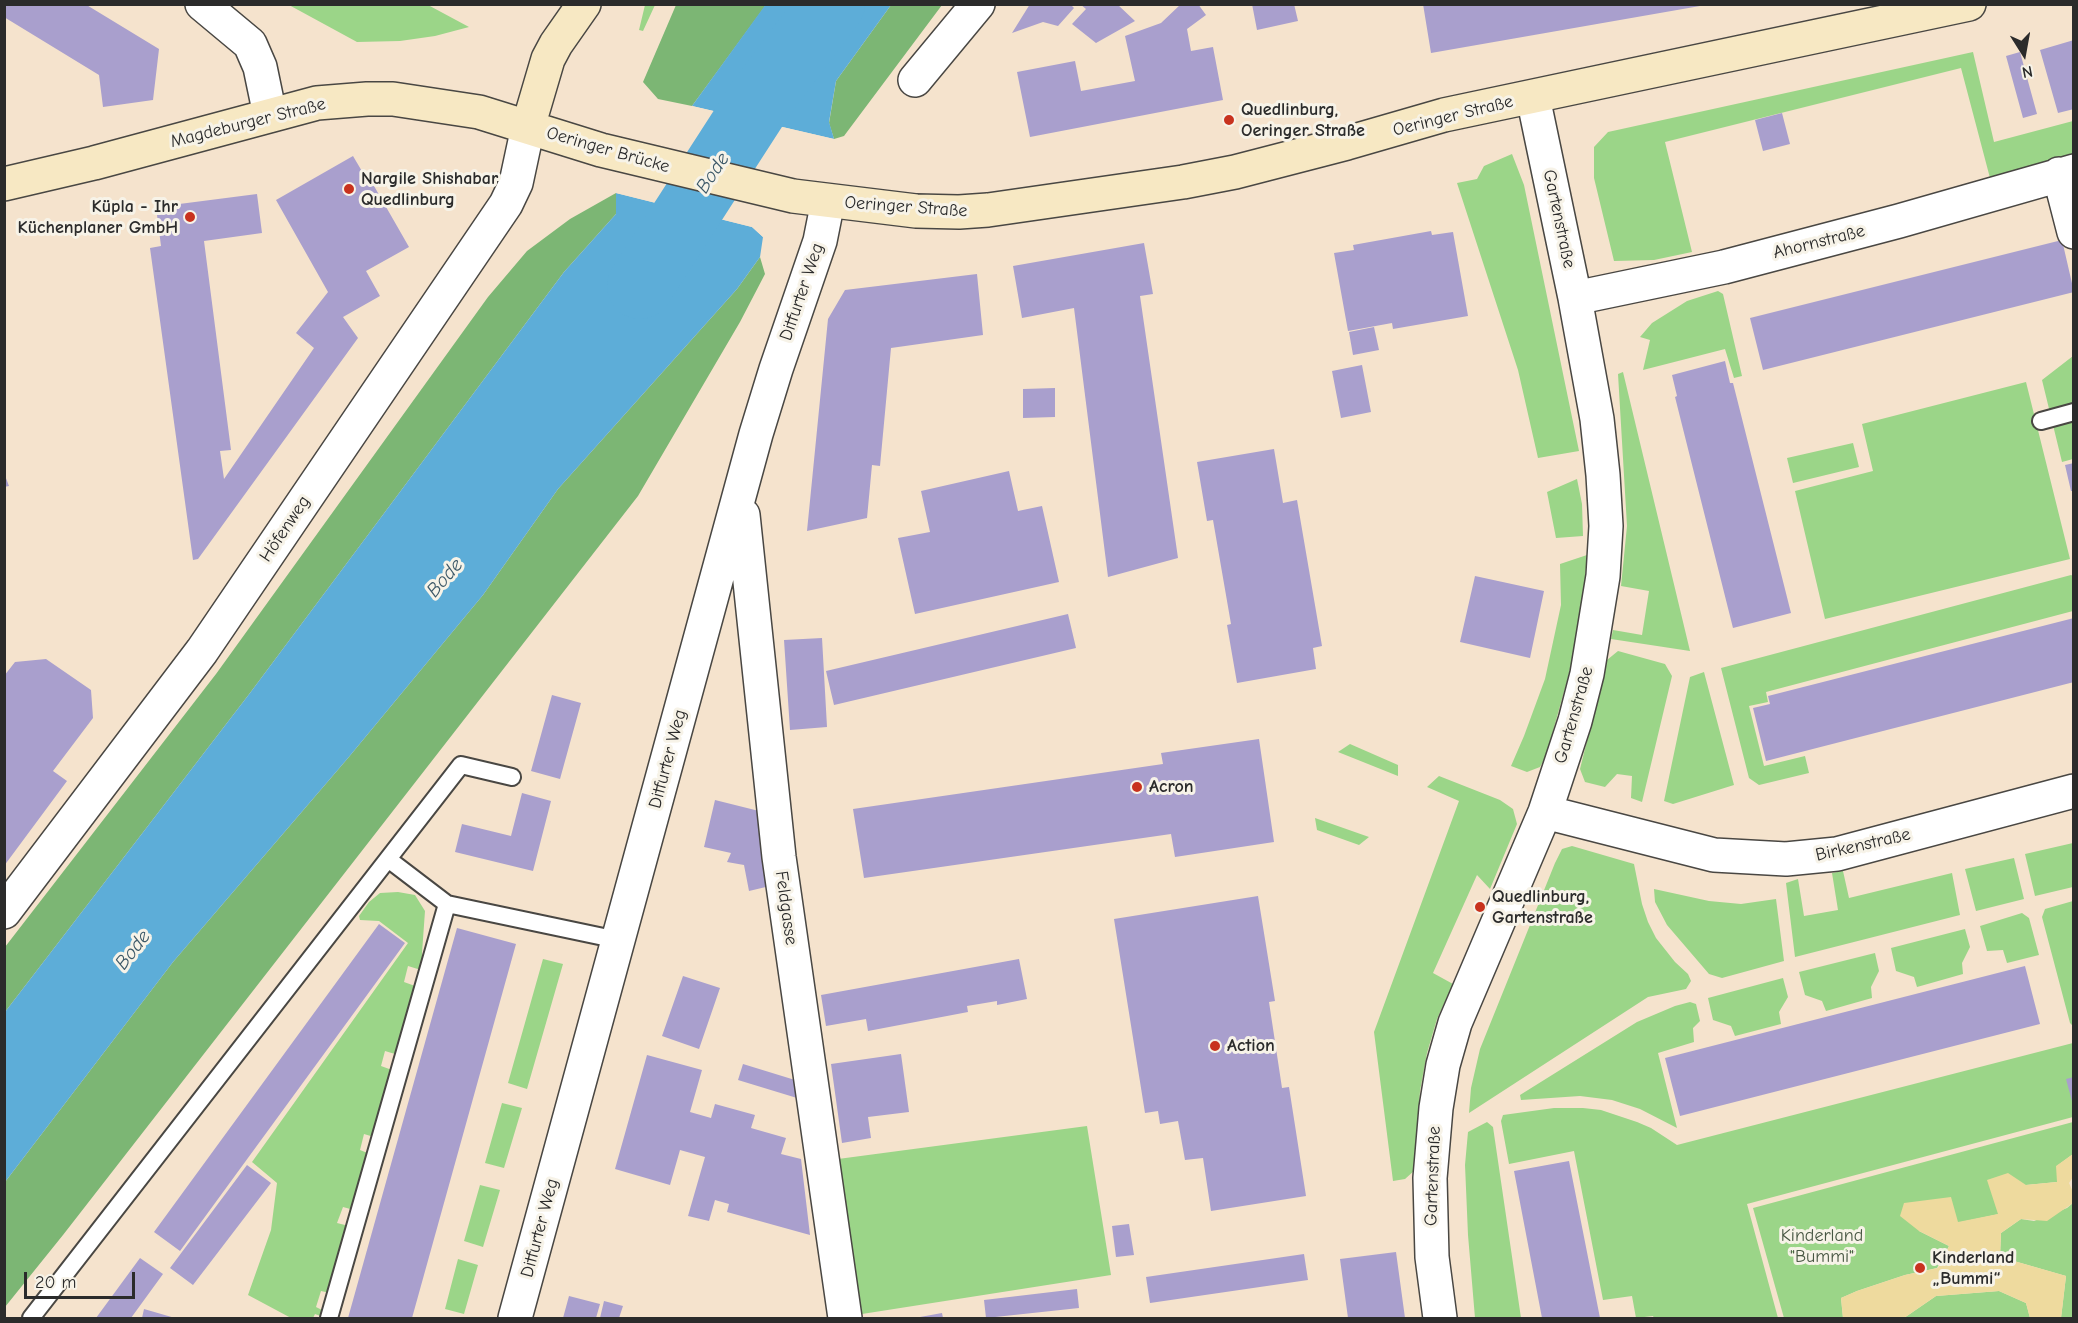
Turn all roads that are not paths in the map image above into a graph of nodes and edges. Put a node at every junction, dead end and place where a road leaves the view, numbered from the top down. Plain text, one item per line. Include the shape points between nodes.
1 (202, 4) edge
2 (584, 4) edge
3 (978, 4) edge
4 (1969, 4) edge
5 (915, 80) dead end
6 (1533, 97) junction
7 (270, 115) junction
8 (528, 127) junction
9 (2066, 172) edge
10 (4, 184) edge
11 (793, 196) joint
12 (828, 201) junction
13 (2073, 232) edge
14 (1575, 298) junction
15 (2073, 412) edge
16 (2041, 421) dead end
17 (741, 495) junction
18 (512, 777) dead end
19 (2073, 791) edge
20 (1545, 812) junction
21 (388, 859) junction
22 (447, 904) junction
23 (4, 912) edge
24 (618, 940) junction
25 (31, 1318) edge
26 (329, 1318) edge
27 (515, 1318) edge
28 (844, 1318) edge
29 (1440, 1318) edge

1 - 7 street via 250,44 260,67
2 - 8 main road via 548,59
3 - 5 street
4 - 6 main road, Oeringer Straße
6 - 12 main road, Oeringer Straße via 1444,115 1235,172 1032,205 937,212
6 - 14 street, Gartenstraße
7 - 8 main road, Magdeburger Straße via 317,104 404,99 479,112
7 - 10 main road, Magdeburger Straße
8 - 11 main road, Oeringer Brücke via 633,159
8 - 23 street, Höfenweg via 516,183 507,204 202,651
9 - 13 street, Ahornstraße
9 - 14 street, Ahornstraße via 1724,267
11 - 12 main road, Oeringer Straße
12 - 17 street, Ditfurter Weg via 820,241 776,369
14 - 20 street, Gartenstraße via 1597,419 1606,526 1603,576 1587,674
15 - 16 lane
17 - 24 street, Ditfurter Weg
17 - 28 street, Feldgasse via 779,857
18 - 21 lane via 461,765
19 - 20 street, Birkenstraße via 1837,854 1795,859 1714,855
20 - 29 street, Gartenstraße via 1455,1023 1443,1065 1430,1201
21 - 22 lane
21 - 25 lane
22 - 24 lane
22 - 26 lane
24 - 27 street, Ditfurter Weg

